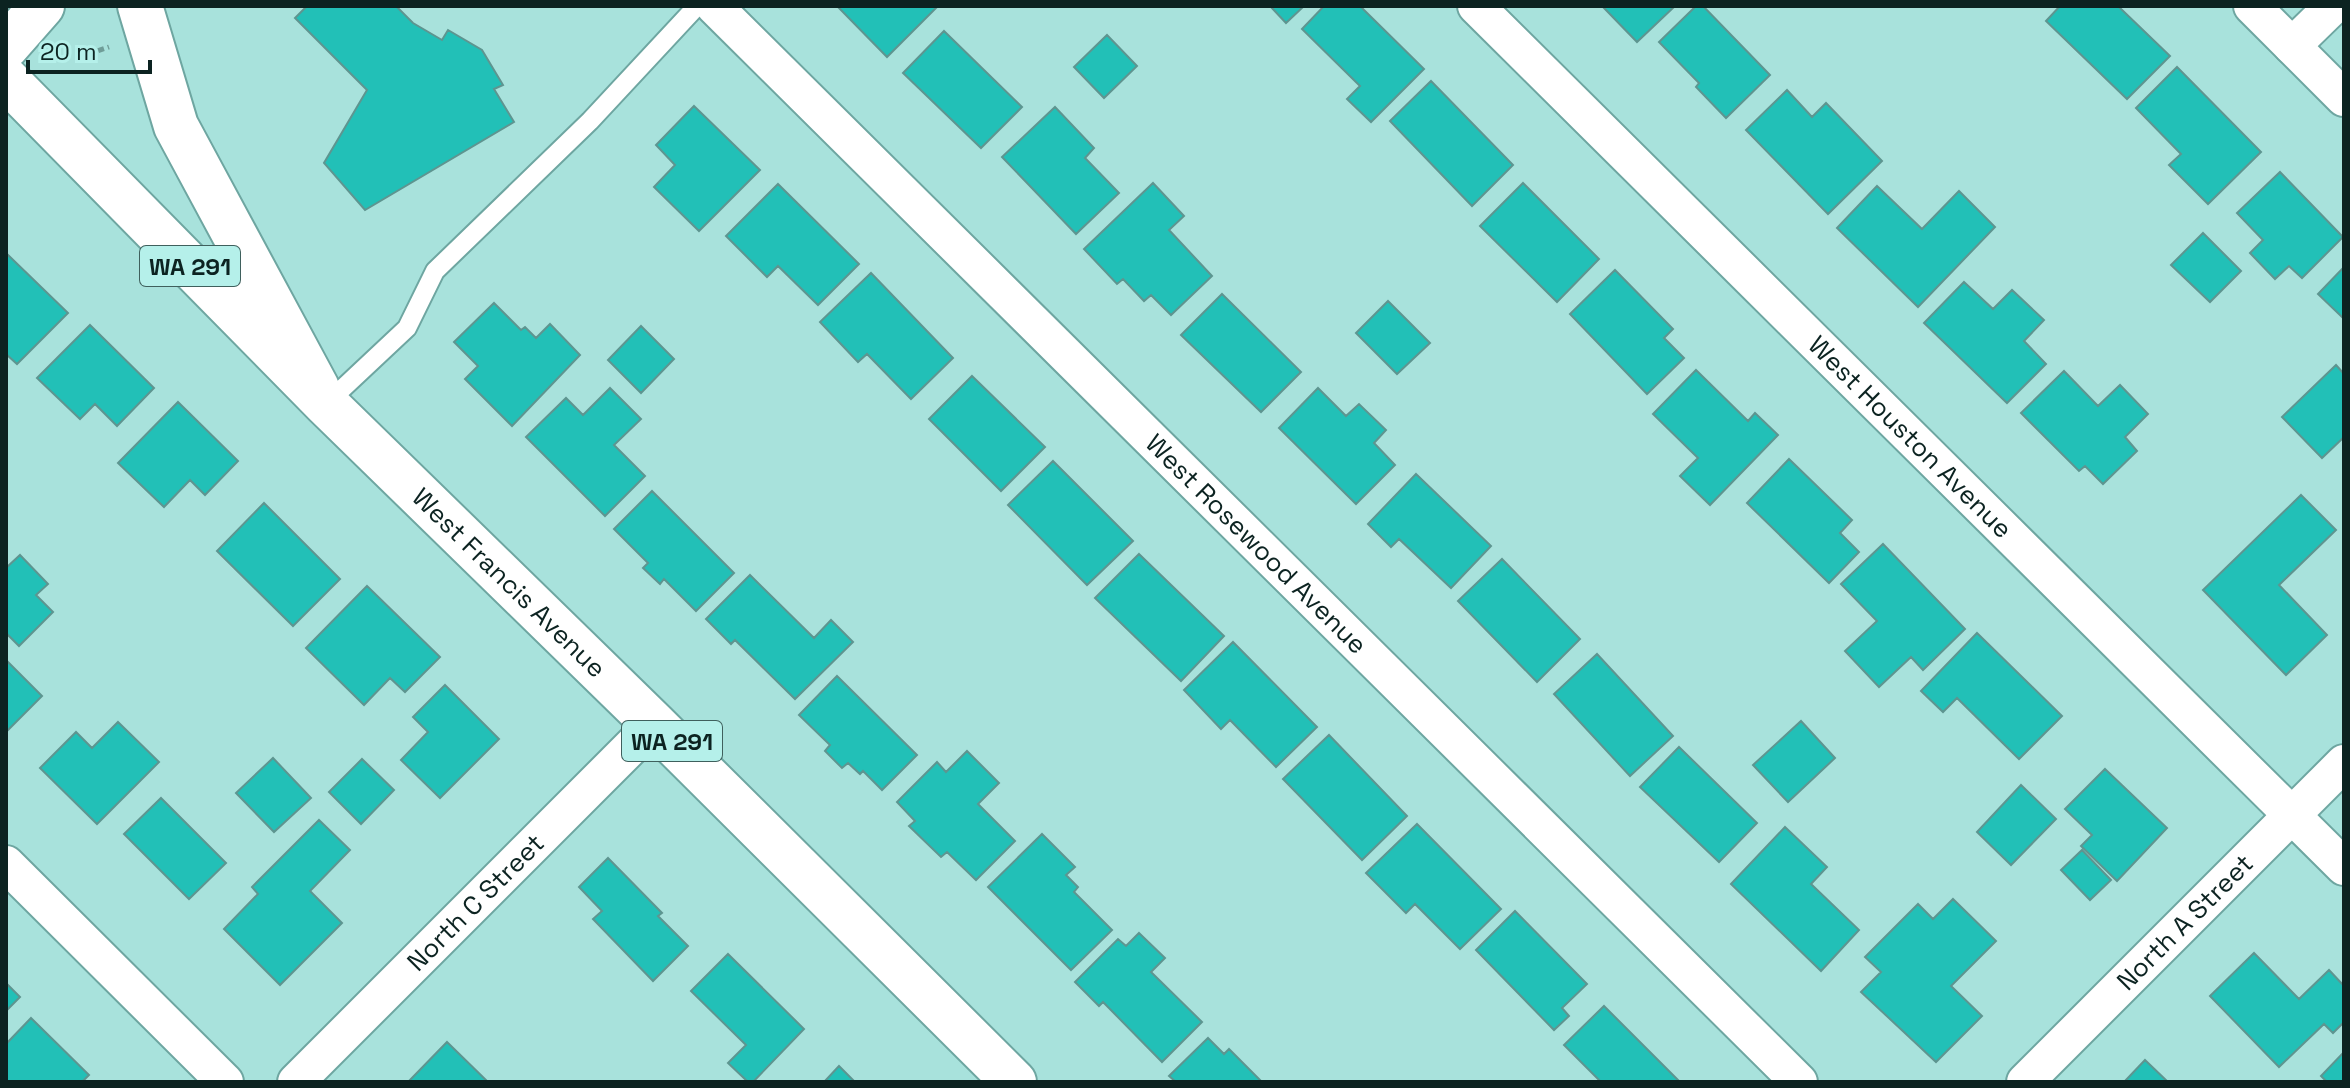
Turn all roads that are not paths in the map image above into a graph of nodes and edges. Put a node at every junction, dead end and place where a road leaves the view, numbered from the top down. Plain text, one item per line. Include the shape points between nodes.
1 (42, 6) edge
2 (140, 6) edge
3 (697, 6) edge
4 (714, 6) edge
5 (1476, 6) edge
6 (2252, 6) edge
7 (2333, 6) edge
8 (2292, 46) junction
9 (6, 47) edge
10 (6, 79) edge
11 (2344, 98) edge
12 (326, 404) junction
13 (654, 724) junction
14 (2344, 763) edge
15 (2292, 815) junction
16 (6, 864) edge
17 (2344, 867) edge
18 (225, 1082) edge
19 (296, 1082) edge
20 (1014, 1082) edge
21 (1799, 1082) edge
22 (2025, 1082) edge

1 - 9 main road
2 - 12 main road via 176,126
3 - 12 lane via 590,121 435,271 407,328
4 - 21 street, West Rosewood Avenue
5 - 15 street, West Houston Avenue
6 - 8 street
7 - 8 street
8 - 11 street
10 - 12 main road, West Francis Avenue / WA 291
12 - 13 main road, West Francis Avenue / WA 291
13 - 19 street, North C Street
13 - 20 main road, West Francis Avenue / WA 291
14 - 15 street, North A Street
15 - 17 street, West Houston Avenue
15 - 22 street, North A Street
16 - 18 street

